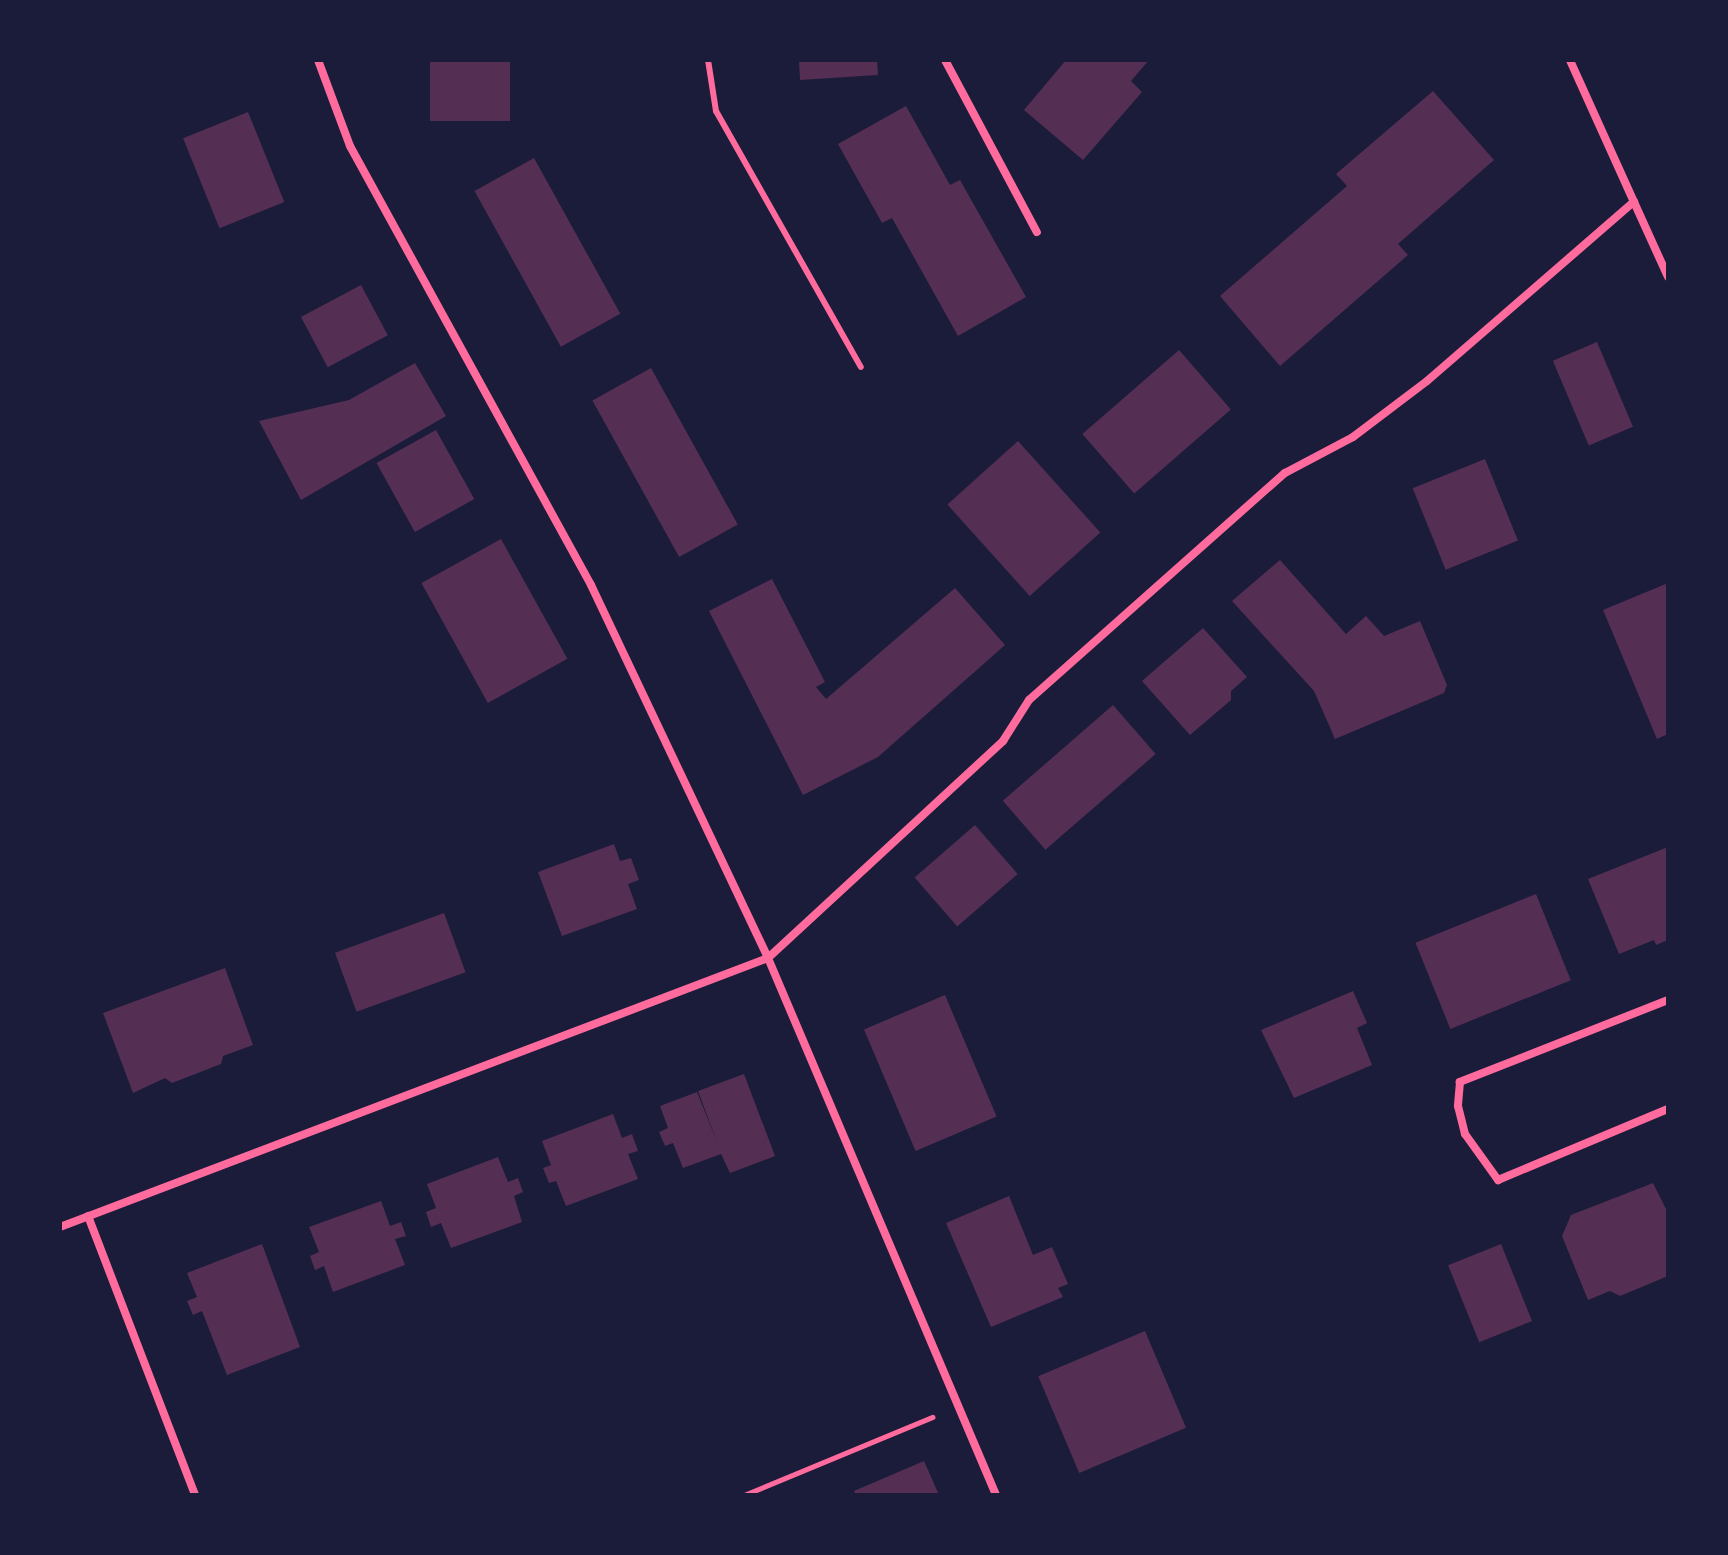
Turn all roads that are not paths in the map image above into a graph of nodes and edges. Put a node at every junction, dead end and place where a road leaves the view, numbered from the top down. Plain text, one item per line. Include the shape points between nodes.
1 (318, 60) edge
2 (708, 60) edge
3 (945, 60) edge
4 (1570, 60) edge
5 (1634, 202) junction
6 (1037, 232) dead end
7 (1668, 277) edge
8 (861, 367) dead end
9 (768, 958) junction
10 (1668, 1000) edge
11 (1668, 1109) edge
12 (88, 1216) junction
13 (60, 1227) edge
14 (195, 1495) edge
15 (996, 1495) edge

1 - 9 street via 350,146 591,585
2 - 8 lane via 716,111
3 - 6 street
4 - 5 street
5 - 7 street
5 - 9 street via 1427,381 1353,437 1275,483 1029,700 1003,741
9 - 12 street
9 - 15 street
10 - 11 street via 1460,1082 1458,1106 1465,1134 1498,1180
12 - 13 street
12 - 14 street

